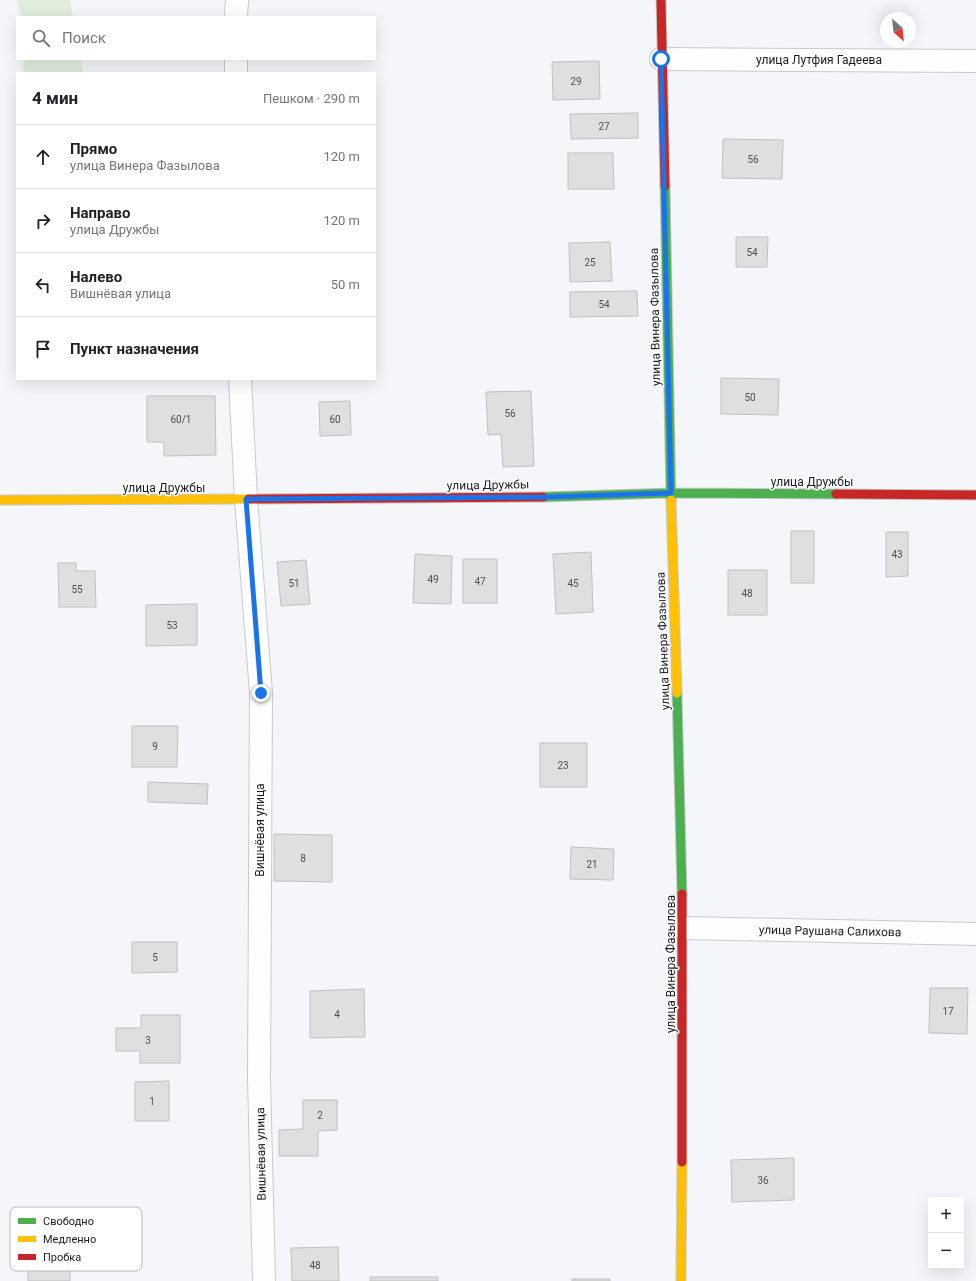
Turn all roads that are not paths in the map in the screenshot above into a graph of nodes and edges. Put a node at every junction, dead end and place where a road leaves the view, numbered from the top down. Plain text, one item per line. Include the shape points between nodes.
1 (237, 0) edge
2 (661, 0) edge
3 (236, 16) edge
4 (661, 59) junction
5 (236, 60) edge
6 (976, 61) edge
7 (236, 72) edge
8 (240, 380) edge
9 (671, 493) junction
10 (976, 495) edge
11 (246, 499) junction
12 (0, 500) edge
13 (684, 928) junction
14 (976, 934) edge
15 (264, 1281) edge
16 (681, 1281) edge

1 - 3 street
2 - 4 street, улица Винера Фазылова
4 - 6 street, улица Лутфия Гадеева
4 - 9 street, улица Винера Фазылова
5 - 7 street
8 - 11 street, Вишнёвая улица
9 - 10 street, улица Дружбы
9 - 11 street, улица Дружбы via 545,497
9 - 13 street, улица Винера Фазылова
11 - 12 street, улица Дружбы
11 - 15 street, Вишнёвая улица via 261,693 259,1078
13 - 14 street, улица Раушана Салихова
13 - 16 street, улица Винера Фазылова

